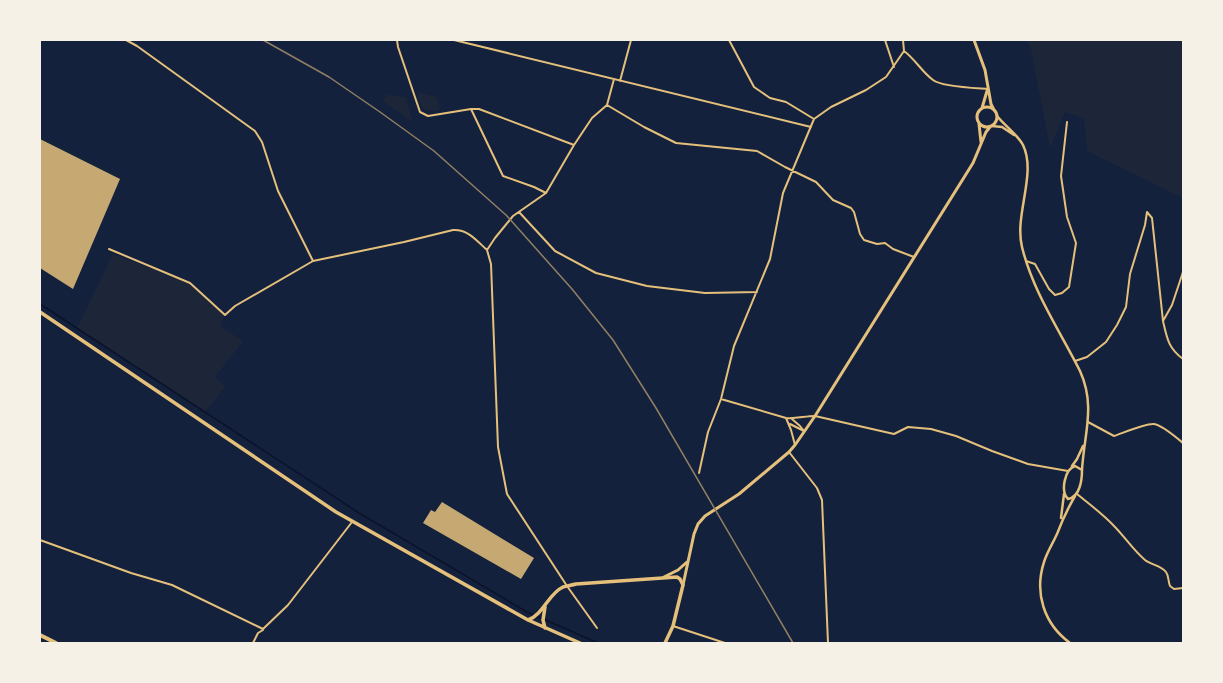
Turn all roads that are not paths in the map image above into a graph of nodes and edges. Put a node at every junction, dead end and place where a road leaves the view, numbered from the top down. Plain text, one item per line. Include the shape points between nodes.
1 (126, 40) edge
2 (397, 40) edge
3 (454, 40) edge
4 (631, 40) edge
5 (729, 40) edge
6 (885, 40) edge
7 (903, 40) edge
8 (974, 40) edge
9 (904, 51) junction
10 (894, 67) junction
11 (614, 79) junction
12 (620, 81) junction
13 (988, 89) junction
14 (607, 105) junction
15 (471, 109) junction
16 (982, 109) junction
17 (994, 110) junction
18 (997, 116) junction
19 (814, 119) junction
20 (978, 122) junction
21 (1067, 122) dead end
22 (991, 126) junction
23 (811, 127) junction
24 (1016, 136) junction
25 (981, 142) junction
26 (574, 145) junction
27 (793, 171) junction
28 (546, 193) junction
29 (519, 212) junction
30 (109, 249) dead end
31 (487, 250) junction
32 (914, 257) junction
33 (313, 261) junction
34 (1026, 261) junction
35 (1183, 272) edge
36 (757, 292) junction
37 (40, 312) edge
38 (1163, 321) junction
39 (1183, 359) edge
40 (1075, 361) junction
41 (721, 399) junction
42 (815, 416) junction
43 (786, 418) junction
44 (791, 418) junction
45 (1088, 422) junction
46 (789, 424) junction
47 (804, 432) junction
48 (1085, 442) junction
49 (1183, 443) edge
50 (795, 445) junction
51 (789, 452) junction
52 (1071, 467) junction
53 (1082, 470) junction
54 (1068, 471) junction
55 (699, 473) dead end
56 (1064, 491) junction
57 (1076, 495) junction
58 (352, 522) junction
59 (1061, 523) junction
60 (40, 540) edge
61 (688, 560) junction
62 (661, 579) junction
63 (683, 584) junction
64 (567, 586) junction
65 (1183, 588) edge
66 (545, 606) junction
67 (528, 620) junction
68 (673, 626) junction
69 (545, 628) junction
70 (597, 628) dead end
71 (263, 629) junction
72 (40, 635) edge
73 (56, 643) edge
74 (253, 643) edge
75 (580, 643) edge
76 (665, 643) edge
77 (725, 643) edge
78 (828, 643) edge
79 (1070, 643) edge

1 - 33 street via 255,131 262,142 278,191
2 - 15 street via 420,112 428,116
3 - 11 street
4 - 12 street
5 - 19 street via 754,87 770,98 786,102
6 - 10 street
7 - 9 street
8 - 13 main road via 985,70
9 - 10 street
9 - 13 street via 934,81
10 - 19 street via 886,77
11 - 12 street
11 - 14 street
12 - 23 street
13 - 16 main road
13 - 17 main road
14 - 26 street via 592,118
14 - 27 street via 676,143 757,151
15 - 26 street via 479,108
15 - 28 street via 503,176
16 - 17 main road via 987,107
16 - 20 main road via 977,116
17 - 18 main road
18 - 22 main road
18 - 24 street
19 - 23 street
20 - 22 main road via 984,127
20 - 25 main road
21 - 34 street via 1061,176 1067,217 1076,243 1069,287 1055,295 1035,264
22 - 24 street via 1002,128
22 - 25 main road
23 - 27 street
24 - 34 street via 1024,149 1028,164 1020,231
25 - 32 main road via 973,163
26 - 28 street
27 - 32 street via 816,182 834,200 851,208 864,240 885,244
27 - 36 street via 783,193 770,259
28 - 29 street
29 - 31 street via 499,232
29 - 36 street via 555,251 596,273 647,286 705,292
30 - 33 street via 190,283 224,315
31 - 33 street via 469,234 453,230
31 - 64 street via 491,264 498,447 507,494
32 - 42 main road
34 - 40 street via 1048,311
35 - 38 street via 1172,305
36 - 41 street via 734,346
37 - 58 main road
38 - 39 street via 1168,342
38 - 40 street via 1152,218 1147,212 1130,274 1126,306 1117,325 1106,342 1087,357
40 - 45 street via 1088,393
41 - 43 street
41 - 55 street via 708,432
42 - 44 street
42 - 47 main road
42 - 54 street via 894,434 908,427 931,429 1028,464
43 - 44 street
43 - 46 street
44 - 47 street
45 - 48 street
45 - 49 street via 1114,436 1154,424 1173,434
46 - 47 street
46 - 50 street
47 - 50 main road
48 - 52 street
48 - 53 street
50 - 51 main road
51 - 61 main road via 698,524
51 - 78 street via 818,488 822,500
52 - 53 street via 1075,466
52 - 54 street
53 - 57 street
54 - 56 street
56 - 57 street via 1068,498
56 - 59 street
57 - 59 street
57 - 65 street via 1114,524 1147,562 1161,567 1168,576 1170,586 1174,589
58 - 67 main road
58 - 71 street via 288,606
59 - 79 street via 1044,562 1040,578 1041,595 1043,607 1052,625
60 - 71 street via 172,586
61 - 62 main road via 678,570
61 - 63 main road
62 - 63 main road via 677,577
62 - 64 main road
63 - 68 main road
64 - 66 main road via 552,596
64 - 70 street
66 - 67 main road via 535,618
66 - 69 main road
67 - 69 main road
68 - 76 main road
68 - 77 street
69 - 75 main road
71 - 74 street
72 - 73 highway

